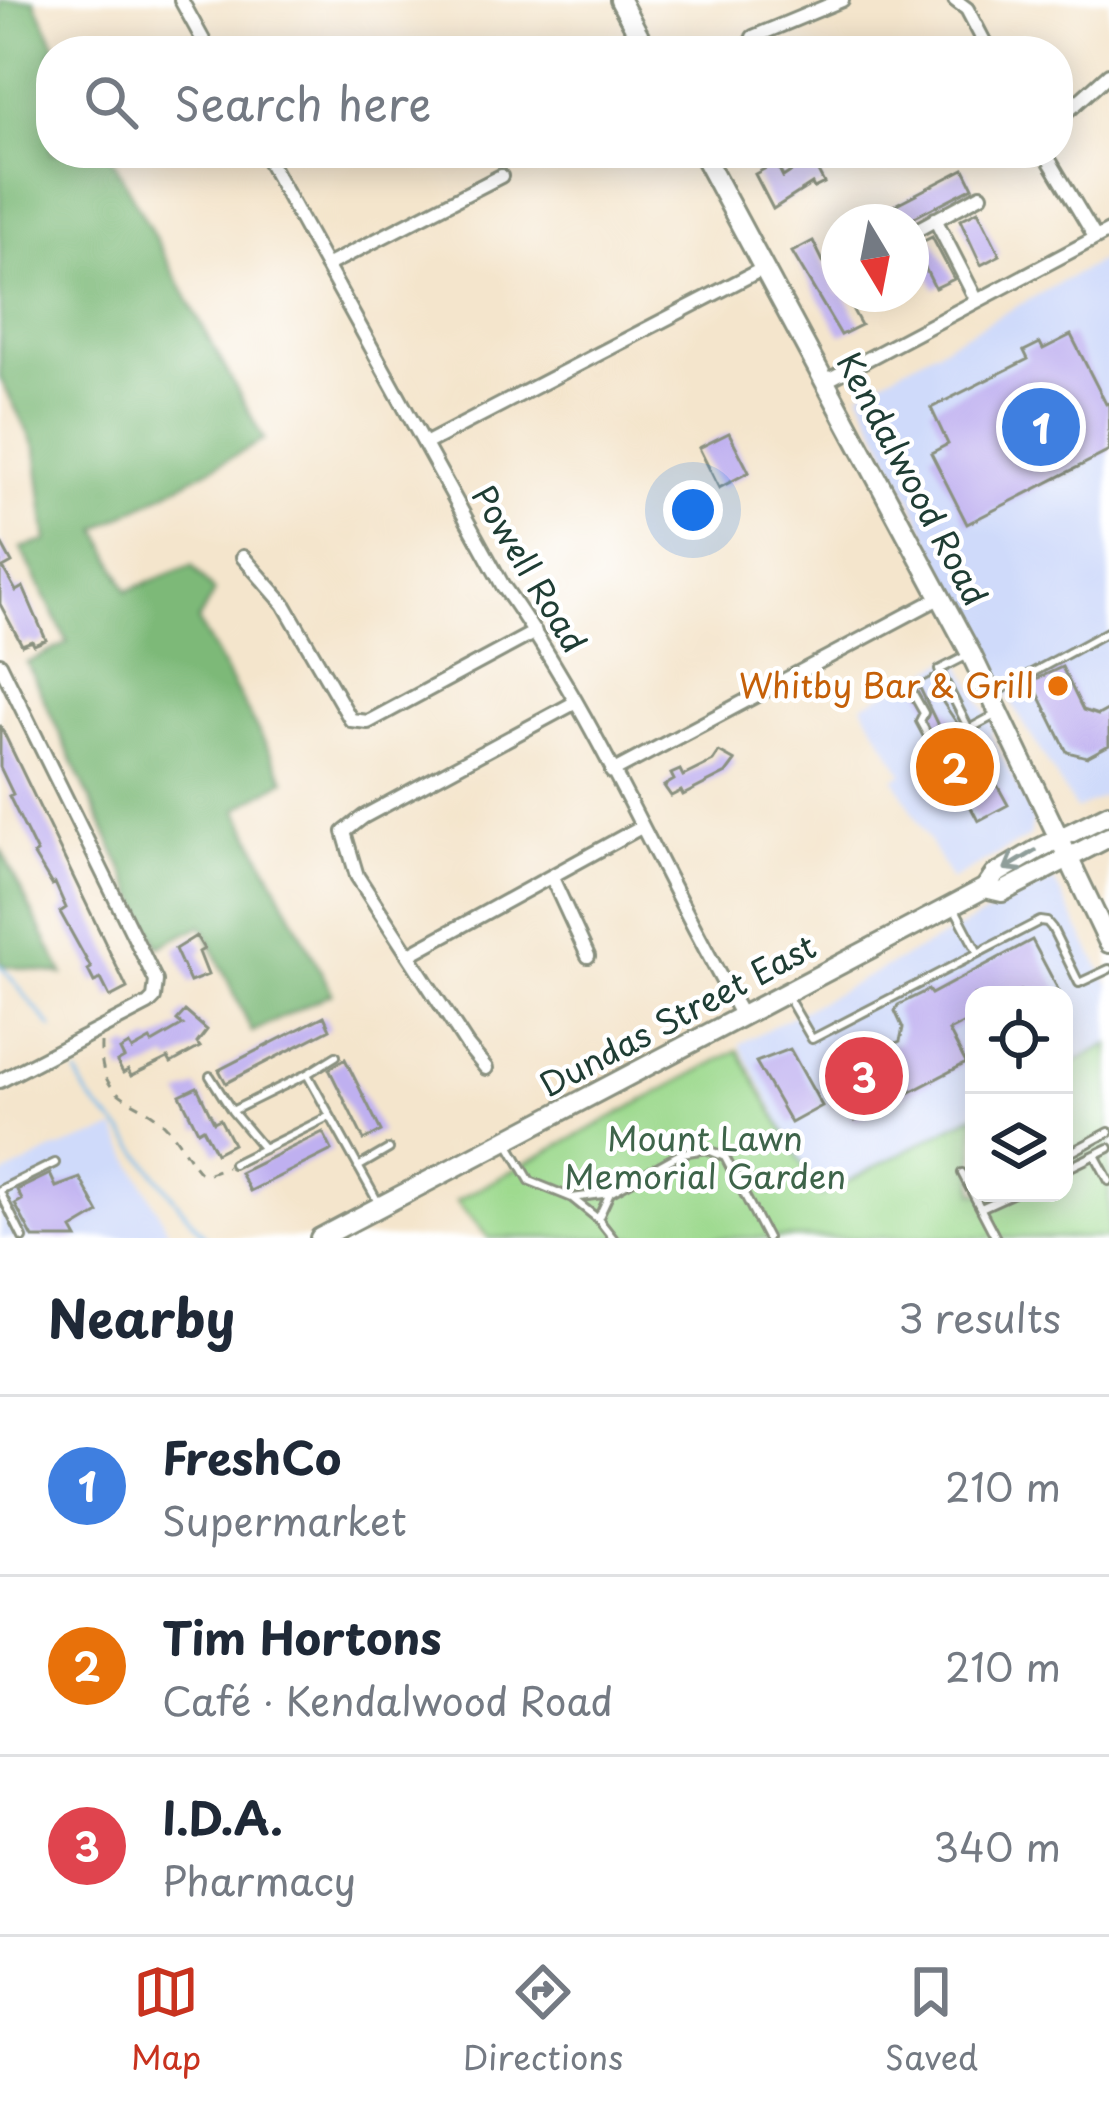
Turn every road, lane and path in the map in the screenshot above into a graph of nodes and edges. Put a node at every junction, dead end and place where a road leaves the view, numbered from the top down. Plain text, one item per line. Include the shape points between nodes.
1 (181, 0) edge
2 (620, 0) edge
3 (842, 0) edge
4 (967, 3) edge
5 (201, 36) edge
6 (639, 36) edge
7 (755, 36) edge
8 (982, 36) edge
9 (1109, 74) edge
10 (1073, 106) edge
11 (272, 168) edge
12 (710, 168) edge
13 (1055, 168) edge
14 (501, 176) dead end
15 (981, 196) dead end
16 (935, 219) junction
17 (929, 222) edge
18 (1109, 231) edge
19 (1095, 237) junction
20 (326, 266) junction
21 (764, 268) junction
22 (976, 299) junction
23 (826, 381) junction
24 (425, 444) junction
25 (243, 557) dead end
26 (940, 597) junction
27 (1109, 631) edge
28 (536, 632) junction
29 (971, 654) junction
30 (0, 664) edge
31 (911, 690) dead end
32 (575, 702) junction
33 (996, 703) junction
34 (969, 729) junction
35 (612, 772) junction
36 (1109, 814) edge
37 (641, 827) junction
38 (1109, 837) edge
39 (1060, 838) junction
40 (1067, 858) junction
41 (552, 878) junction
42 (986, 888) junction
43 (953, 905) junction
44 (1109, 943) edge
45 (979, 953) junction
46 (410, 954) junction
47 (588, 956) dead end
48 (1109, 969) edge
49 (786, 993) junction
50 (742, 1016) junction
51 (101, 1029) junction
52 (336, 1055) dead end
53 (486, 1068) dead end
54 (307, 1074) junction
55 (210, 1076) dead end
56 (0, 1081) edge
57 (232, 1111) junction
58 (330, 1116) junction
59 (1109, 1132) edge
60 (506, 1140) junction
61 (1109, 1148) edge
62 (264, 1149) junction
63 (389, 1149) dead end
64 (1073, 1151) edge
65 (1095, 1155) junction
66 (55, 1162) dead end
67 (233, 1164) joint
68 (1073, 1166) edge
69 (358, 1167) junction
70 (962, 1173) dead end
71 (1109, 1181) edge
72 (0, 1191) edge
73 (610, 1193) junction
74 (572, 1198) junction
75 (994, 1202) edge
76 (390, 1203) junction
77 (981, 1208) junction
78 (598, 1219) junction
79 (23, 1238) edge
80 (320, 1238) edge
81 (613, 1238) edge
82 (767, 1238) edge
83 (996, 1238) edge

1 - 5 street
2 - 6 main road
3 - 7 street
4 - 8 street
9 - 10 street
11 - 20 street, Powell Road
12 - 21 main road, Kendalwood Road
13 - 19 street
14 - 20 street
15 - 16 street
16 - 17 street
16 - 22 street
18 - 19 street
19 - 22 street
20 - 24 street, Powell Road
21 - 23 main road, Kendalwood Road
21 - 24 street
22 - 23 street
23 - 26 main road, Kendalwood Road
24 - 28 street, Powell Road
25 - 28 street via 284,604 351,720 368,722
26 - 29 main road, Kendalwood Road
26 - 35 street
27 - 33 lane
28 - 32 street, Powell Road
29 - 33 main road, Kendalwood Road
29 - 34 lane via 939,670
30 - 51 street via 156,981 148,1004
31 - 34 lane via 935,749
32 - 35 street, Powell Road
32 - 46 street via 344,832 357,876
33 - 34 lane
33 - 39 main road, Kendalwood Road
35 - 37 street, Powell Road
36 - 39 main road, Dundas Street East
37 - 41 street
37 - 50 street, Powell Road
38 - 40 main road, Dundas Street East
39 - 40 main road, Kendalwood Road
39 -> 42 main road, Dundas Street East via 994,875
40 - 42 main road, Dundas Street East via 1002,892
40 - 44 main road, Kendalwood Road
41 - 46 street
41 - 47 street
42 - 43 main road, Dundas Street East
43 - 45 lane
43 - 49 main road, Dundas Street East
45 - 48 lane via 1047,922 1079,983
45 - 49 lane via 812,1040
46 - 53 street
49 - 50 main road, Dundas Street East
50 - 60 main road, Dundas Street East
51 - 56 street
51 - 67 path via 100,1058 115,1091 170,1130 200,1172
52 - 54 lane
54 - 57 lane
54 - 58 lane
55 - 57 lane
57 - 62 lane
58 - 62 lane
58 - 69 lane
59 - 64 lane
60 - 74 lane via 530,1181
60 - 76 main road, Dundas Street East
61 - 65 lane
62 - 67 lane
63 - 69 lane
65 - 68 lane
65 - 71 lane
66 - 72 lane
69 - 76 lane
70 - 77 lane
72 - 79 lane
73 - 74 lane
73 - 78 lane
73 - 82 lane via 706,1149 725,1157
74 - 78 lane
75 - 77 lane
76 - 80 main road, Dundas Street East
77 - 83 lane
78 - 81 lane

